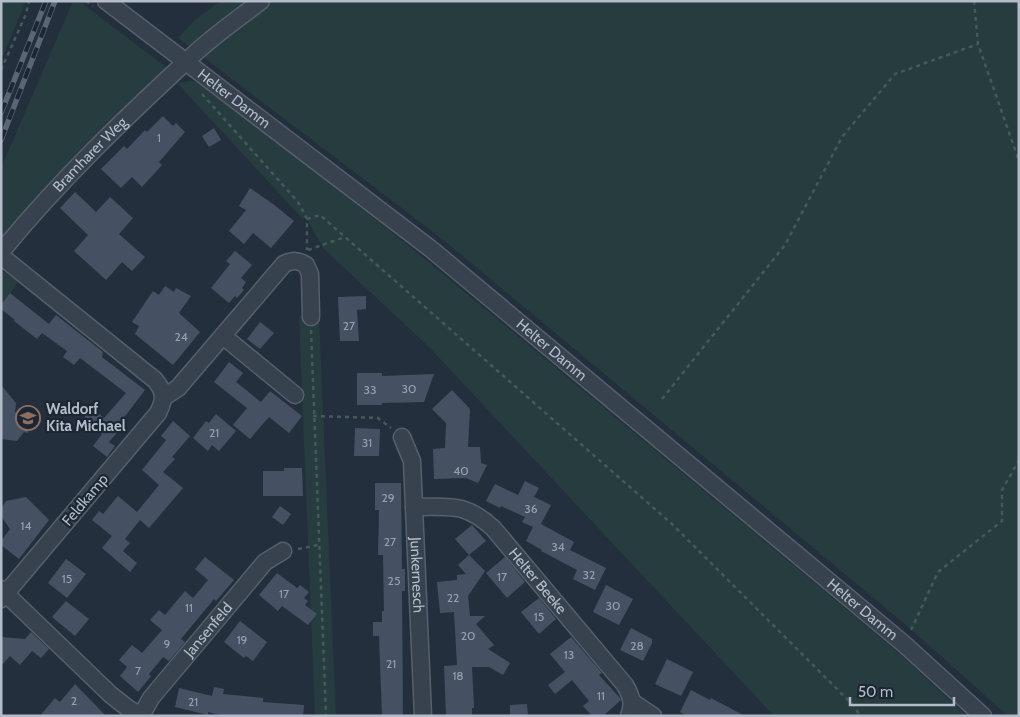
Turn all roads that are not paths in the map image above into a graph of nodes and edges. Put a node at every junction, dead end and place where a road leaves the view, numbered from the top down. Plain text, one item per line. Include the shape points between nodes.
1 (260, 1) edge
2 (100, 4) edge
3 (186, 62) junction
4 (1, 254) edge
5 (311, 316) road end
6 (223, 336) junction
7 (295, 395) dead end
8 (164, 397) junction
9 (402, 438) road end
10 (414, 507) junction
11 (283, 551) road end
12 (3, 594) edge
13 (631, 709) edge
14 (423, 716) edge
15 (654, 716) edge
16 (983, 716) edge

1 - 3 street, Bramharer Weg
2 - 3 street, Helter Damm
3 - 4 street, Bramharer Weg via 103,140 18,231
3 - 16 street, Helter Damm via 431,249 904,644
4 - 8 street via 155,380
5 - 6 street, Feldkamp via 307,257 284,264
6 - 7 street
6 - 8 street, Feldkamp via 178,388
8 - 12 street, Feldkamp via 158,413
9 - 10 street, Junkernesch via 412,460
10 - 13 street, Helter Beeke via 466,509 493,528 625,685 630,694
10 - 14 street, Junkernesch
11 - 12 street, Jansenfeld via 265,562 151,698 141,716 111,695
13 - 15 street, Helter Beeke

